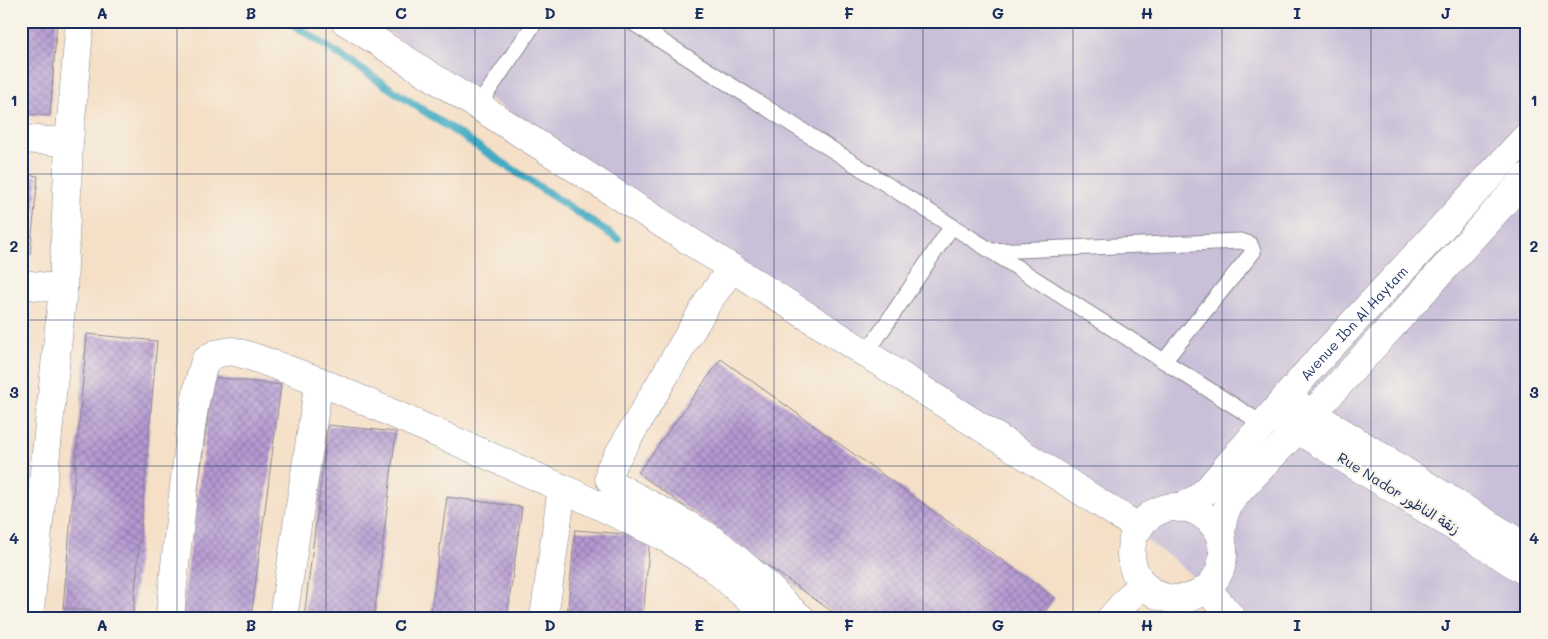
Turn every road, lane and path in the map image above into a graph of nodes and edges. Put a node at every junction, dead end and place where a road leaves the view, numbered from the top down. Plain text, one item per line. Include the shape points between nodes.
1 (80, 21) edge
2 (345, 21) edge
3 (536, 21) edge
4 (630, 21) edge
5 (478, 106) junction
6 (1527, 136) edge
7 (21, 139) edge
8 (69, 142) junction
9 (1527, 177) edge
10 (952, 226) junction
11 (990, 251) junction
12 (732, 268) junction
13 (21, 284) edge
14 (63, 289) junction
15 (866, 354) junction
16 (1164, 361) junction
17 (319, 381) junction
18 (1274, 412) junction
19 (1298, 428) junction
20 (32, 486) edge
21 (562, 488) junction
22 (1180, 508) junction
23 (669, 527) junction
24 (1139, 528) junction
25 (1527, 548) edge
26 (1223, 550) junction
27 (1527, 572) edge
28 (1142, 583) junction
29 (1207, 588) junction
30 (1190, 608) edge
31 (29, 618) edge
32 (170, 618) edge
33 (283, 618) edge
34 (544, 618) edge
35 (770, 618) edge
36 (801, 618) edge
37 (1111, 618) edge
38 (1232, 618) edge

1 - 8 street
2 - 5 street
3 - 5 lane
4 - 10 lane
5 - 12 street
6 - 18 street, Avenue Ibn Al Haytam via 1328,349
7 - 8 street
8 - 14 street
9 - 19 street, Avenue Ibn Al Haytam
10 - 11 lane
10 - 15 lane
11 - 16 lane
11 - 16 lane via 1241,240 1250,244 1253,252
12 - 15 street
12 - 23 street via 709,300 609,473 614,485
13 - 14 street
14 - 20 street
15 - 24 street
16 - 18 lane
17 - 21 street
17 - 32 street via 232,351 216,354 204,361 189,448
17 - 33 street
18 - 19 street, Rue Nador زنقة الناظور
18 - 19 lane
18 - 22 street, Avenue Ibn Al Haytam via 1209,488
19 - 25 street, Rue Nador زنقة الناظور
19 - 26 street, Avenue Ibn Al Haytam via 1229,503 1222,524
19 - 27 street, Rue Nador زنقة الناظور
20 - 31 street
21 - 23 street
21 - 34 street
22 - 24 street via 1161,510 1148,517
22 - 26 street via 1202,515 1213,524
23 - 35 street
23 - 36 street via 721,546
24 - 28 street via 1131,557
26 - 29 street via 1222,565
28 - 30 street via 1153,592
28 - 37 street
29 - 30 street via 1194,596
29 - 38 street

